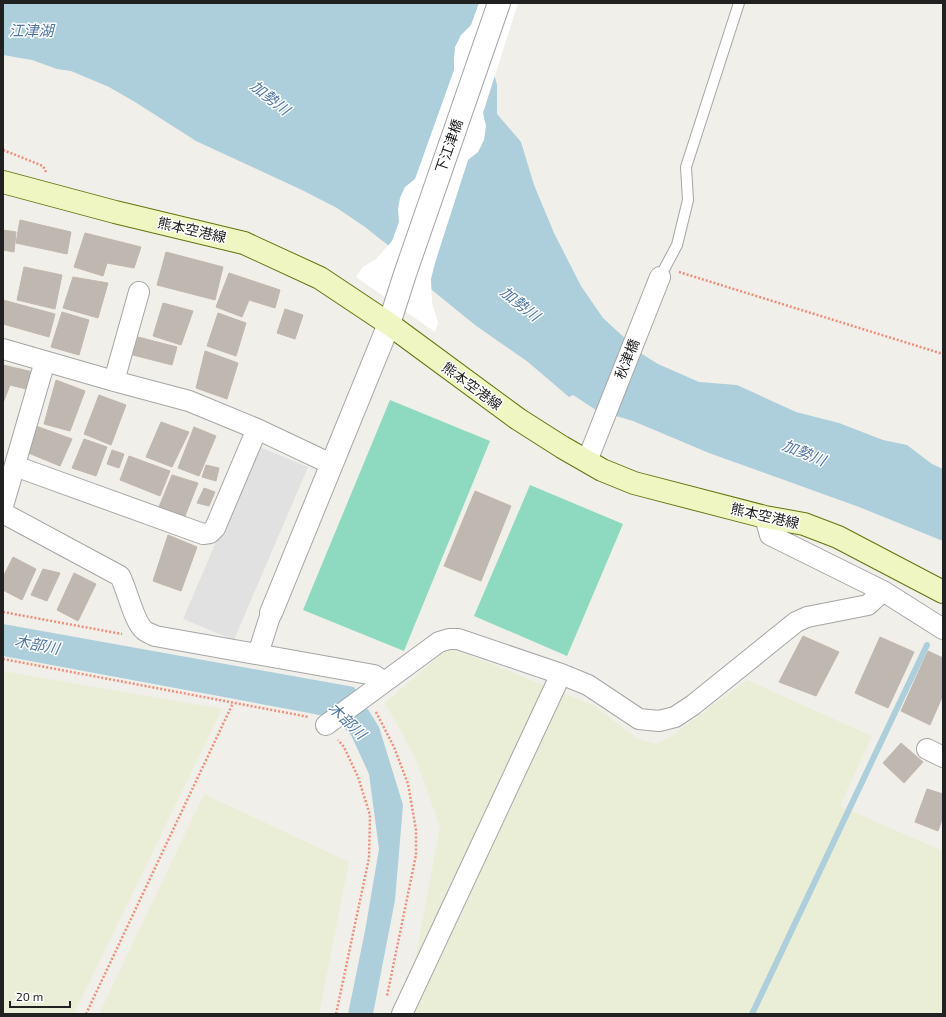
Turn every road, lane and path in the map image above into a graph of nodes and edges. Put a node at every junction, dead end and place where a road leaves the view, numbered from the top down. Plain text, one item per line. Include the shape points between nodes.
1 (499, 3) edge
2 (739, 3) edge
3 (3, 182) edge
4 (662, 272) junction
5 (140, 292) dead end
6 (389, 324) junction
7 (3, 349) edge
8 (943, 354) edge
9 (45, 362) junction
10 (114, 381) junction
11 (257, 429) junction
12 (591, 452) junction
13 (331, 464) junction
14 (15, 466) junction
15 (3, 506) edge
16 (3, 514) edge
17 (765, 517) junction
18 (883, 591) junction
19 (943, 592) edge
20 (3, 612) edge
21 (271, 613) joint
22 (943, 628) edge
23 (143, 630) junction
24 (258, 654) junction
25 (3, 659) edge
26 (560, 674) junction
27 (373, 691) junction
28 (233, 703) junction
29 (327, 724) junction
30 (386, 999) dead end
31 (86, 1014) edge
32 (336, 1014) edge
33 (402, 1014) edge

1 - 6 street, 下江津橋
2 - 4 lane via 686,167 688,200 677,245
3 - 6 main road, 熊本空港線 via 244,243 320,278
4 - 8 path
4 - 12 street, 秋津橋
5 - 10 street
6 - 12 main road, 熊本空港線 via 518,419
6 - 13 street, 下江津橋
7 - 9 street
9 - 10 street
9 - 14 street
10 - 11 street via 189,401
11 - 13 street
11 - 14 street via 215,528 210,533 203,534
12 - 17 main road, 熊本空港線 via 602,470 634,483
13 - 21 street, 下江津橋
14 - 15 street
16 - 23 street via 120,576
17 - 18 street via 770,535
17 - 19 main road, 熊本空港線 via 804,524 838,537
18 - 22 street
18 - 26 street via 868,605 807,617 796,622 693,705 675,716 658,721 639,719 588,685
20 - 23 path via 127,635
21 - 24 street
23 - 24 street via 155,636
24 - 27 street via 374,675
25 - 28 path
26 - 27 street via 458,639 449,639 439,642
26 - 33 street
27 - 29 street
27 - 30 path via 371,702 394,747 408,784 416,830 416,855
28 - 29 path via 311,717
28 - 31 path
29 - 32 path via 344,747 358,777 370,815 369,858

